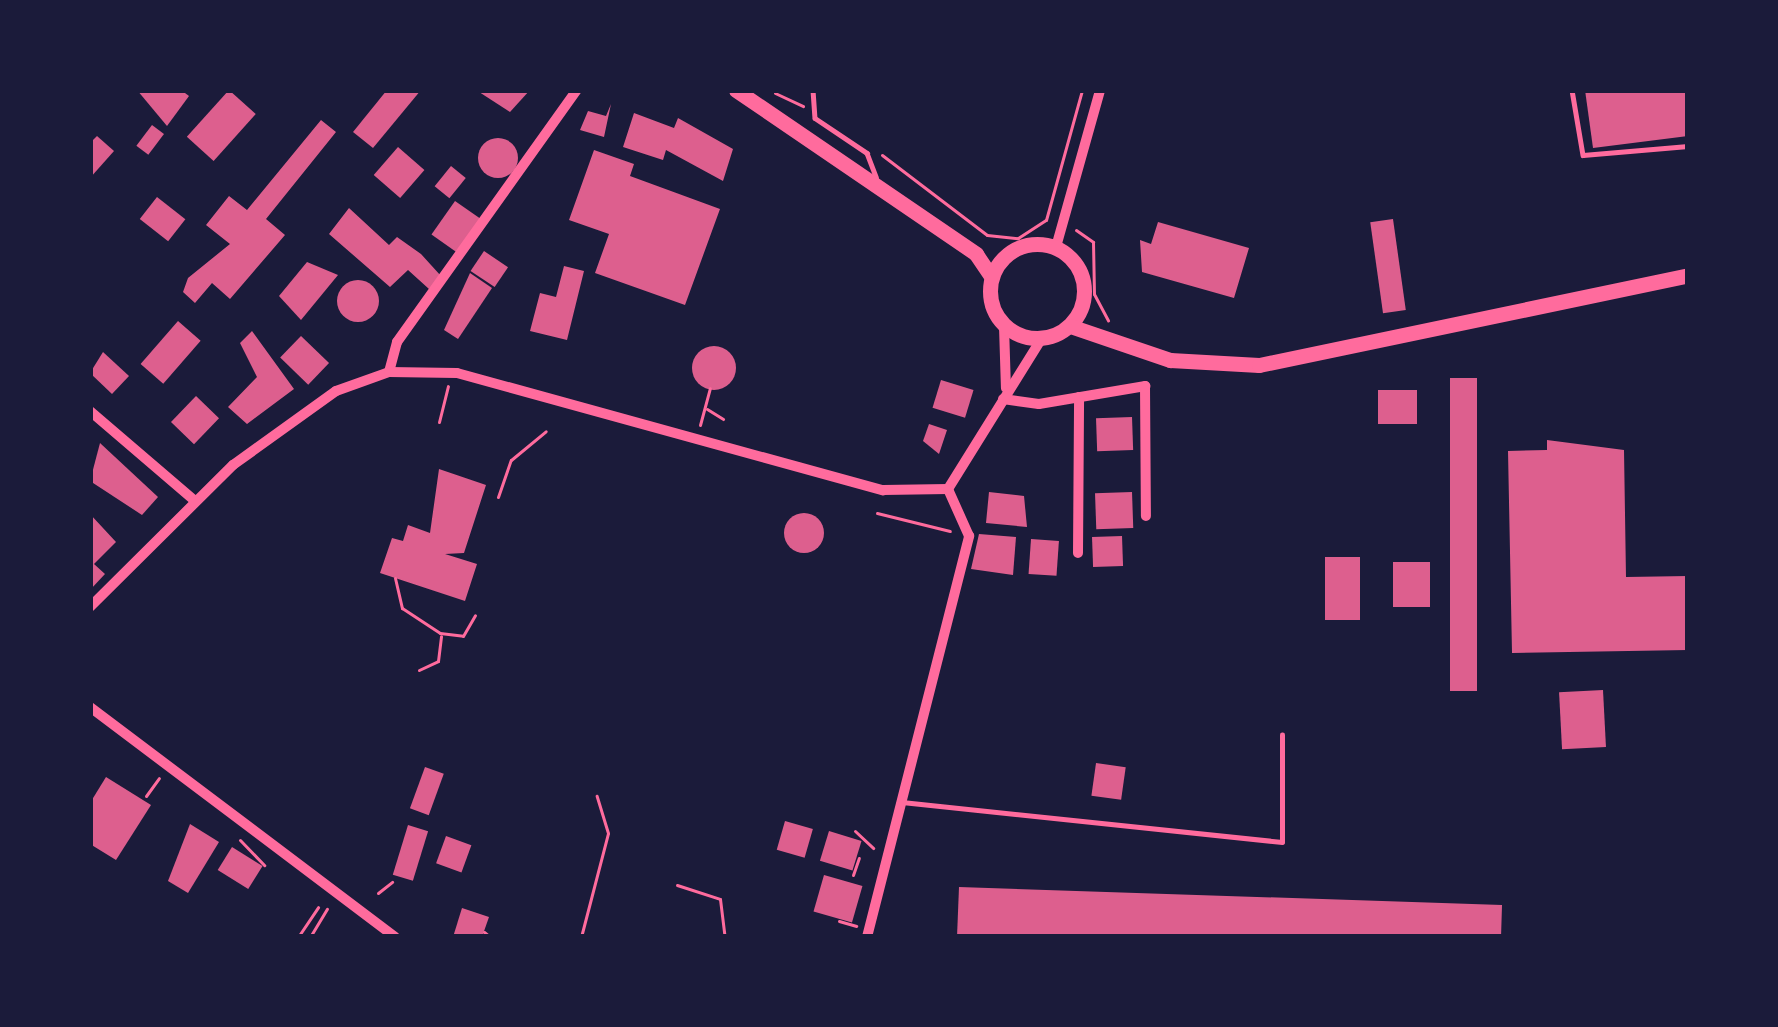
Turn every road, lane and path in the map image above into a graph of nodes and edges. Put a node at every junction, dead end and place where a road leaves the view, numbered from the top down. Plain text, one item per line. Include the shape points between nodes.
1 (577, 90) edge
2 (736, 90) edge
3 (813, 90) edge
4 (1082, 90) edge
5 (1100, 90) edge
6 (1572, 90) edge
7 (759, 106) junction
8 (813, 111) junction
9 (1688, 146) edge
10 (876, 147) dead end
11 (880, 188) junction
12 (1046, 220) junction
13 (1061, 225) junction
14 (1056, 247) junction
15 (1009, 252) junction
16 (976, 254) junction
17 (1688, 274) edge
18 (991, 276) junction
19 (1074, 319) junction
20 (1004, 326) junction
21 (1118, 326) dead end
22 (1042, 338) junction
23 (389, 372) junction
24 (448, 385) dead end
25 (710, 388) dead end
26 (1005, 394) junction
27 (1079, 397) junction
28 (706, 408) junction
29 (90, 411) edge
30 (723, 419) dead end
31 (439, 422) dead end
32 (701, 424) dead end
33 (546, 431) dead end
34 (948, 489) junction
35 (498, 497) dead end
36 (195, 501) junction
37 (877, 513) dead end
38 (1146, 516) dead end
39 (956, 532) dead end
40 (1078, 553) dead end
41 (395, 578) dead end
42 (90, 608) edge
43 (475, 614) dead end
44 (442, 634) junction
45 (419, 670) dead end
46 (90, 707) edge
47 (1282, 736) dead end
48 (164, 770) junction
49 (146, 796) dead end
50 (597, 796) dead end
51 (902, 802) junction
52 (855, 831) dead end
53 (240, 840) dead end
54 (264, 865) dead end
55 (853, 875) dead end
56 (392, 882) dead end
57 (677, 885) dead end
58 (377, 892) dead end
59 (318, 908) dead end
60 (327, 909) dead end
61 (839, 921) dead end
62 (864, 932) edge
63 (298, 937) edge
64 (310, 937) edge
65 (395, 937) edge
66 (581, 937) edge
67 (725, 937) edge

1 - 23 street via 397,343
2 - 7 main road
3 - 8 lane
4 - 12 path
5 - 13 street
6 - 9 lane via 1583,154
7 - 8 path via 778,92
7 - 11 main road
8 - 11 lane via 866,153
10 - 12 path via 898,178 987,235 1018,238
11 - 16 main road
12 - 13 path
13 - 14 street
13 - 21 path via 1093,242 1094,294
14 - 15 main road
14 - 19 main road via 1079,268
15 - 16 main road
15 - 18 main road
16 - 18 main road
17 - 19 main road via 1259,365 1170,360 1096,335
18 - 20 main road
19 - 22 main road
20 - 22 main road
20 - 26 street
22 - 26 street
23 - 34 street via 457,373 884,490
23 - 36 street via 336,391
24 - 31 path
25 - 28 path
26 - 27 street
26 - 34 street
27 - 38 street via 1145,386
27 - 40 street
28 - 30 path
28 - 32 path
29 - 36 street
33 - 35 path via 511,460
34 - 51 street via 968,513 969,536
36 - 42 street
37 - 39 path
41 - 44 path via 402,608
43 - 44 path via 463,636
44 - 45 path via 438,661
46 - 48 street
47 - 51 lane via 1282,842
48 - 49 path
48 - 65 street
50 - 66 path via 608,833
51 - 62 street
52 - 55 path via 873,844 870,861 858,857
53 - 54 path
56 - 58 path
57 - 67 path via 719,899
59 - 63 path
60 - 64 path
61 - 62 path

